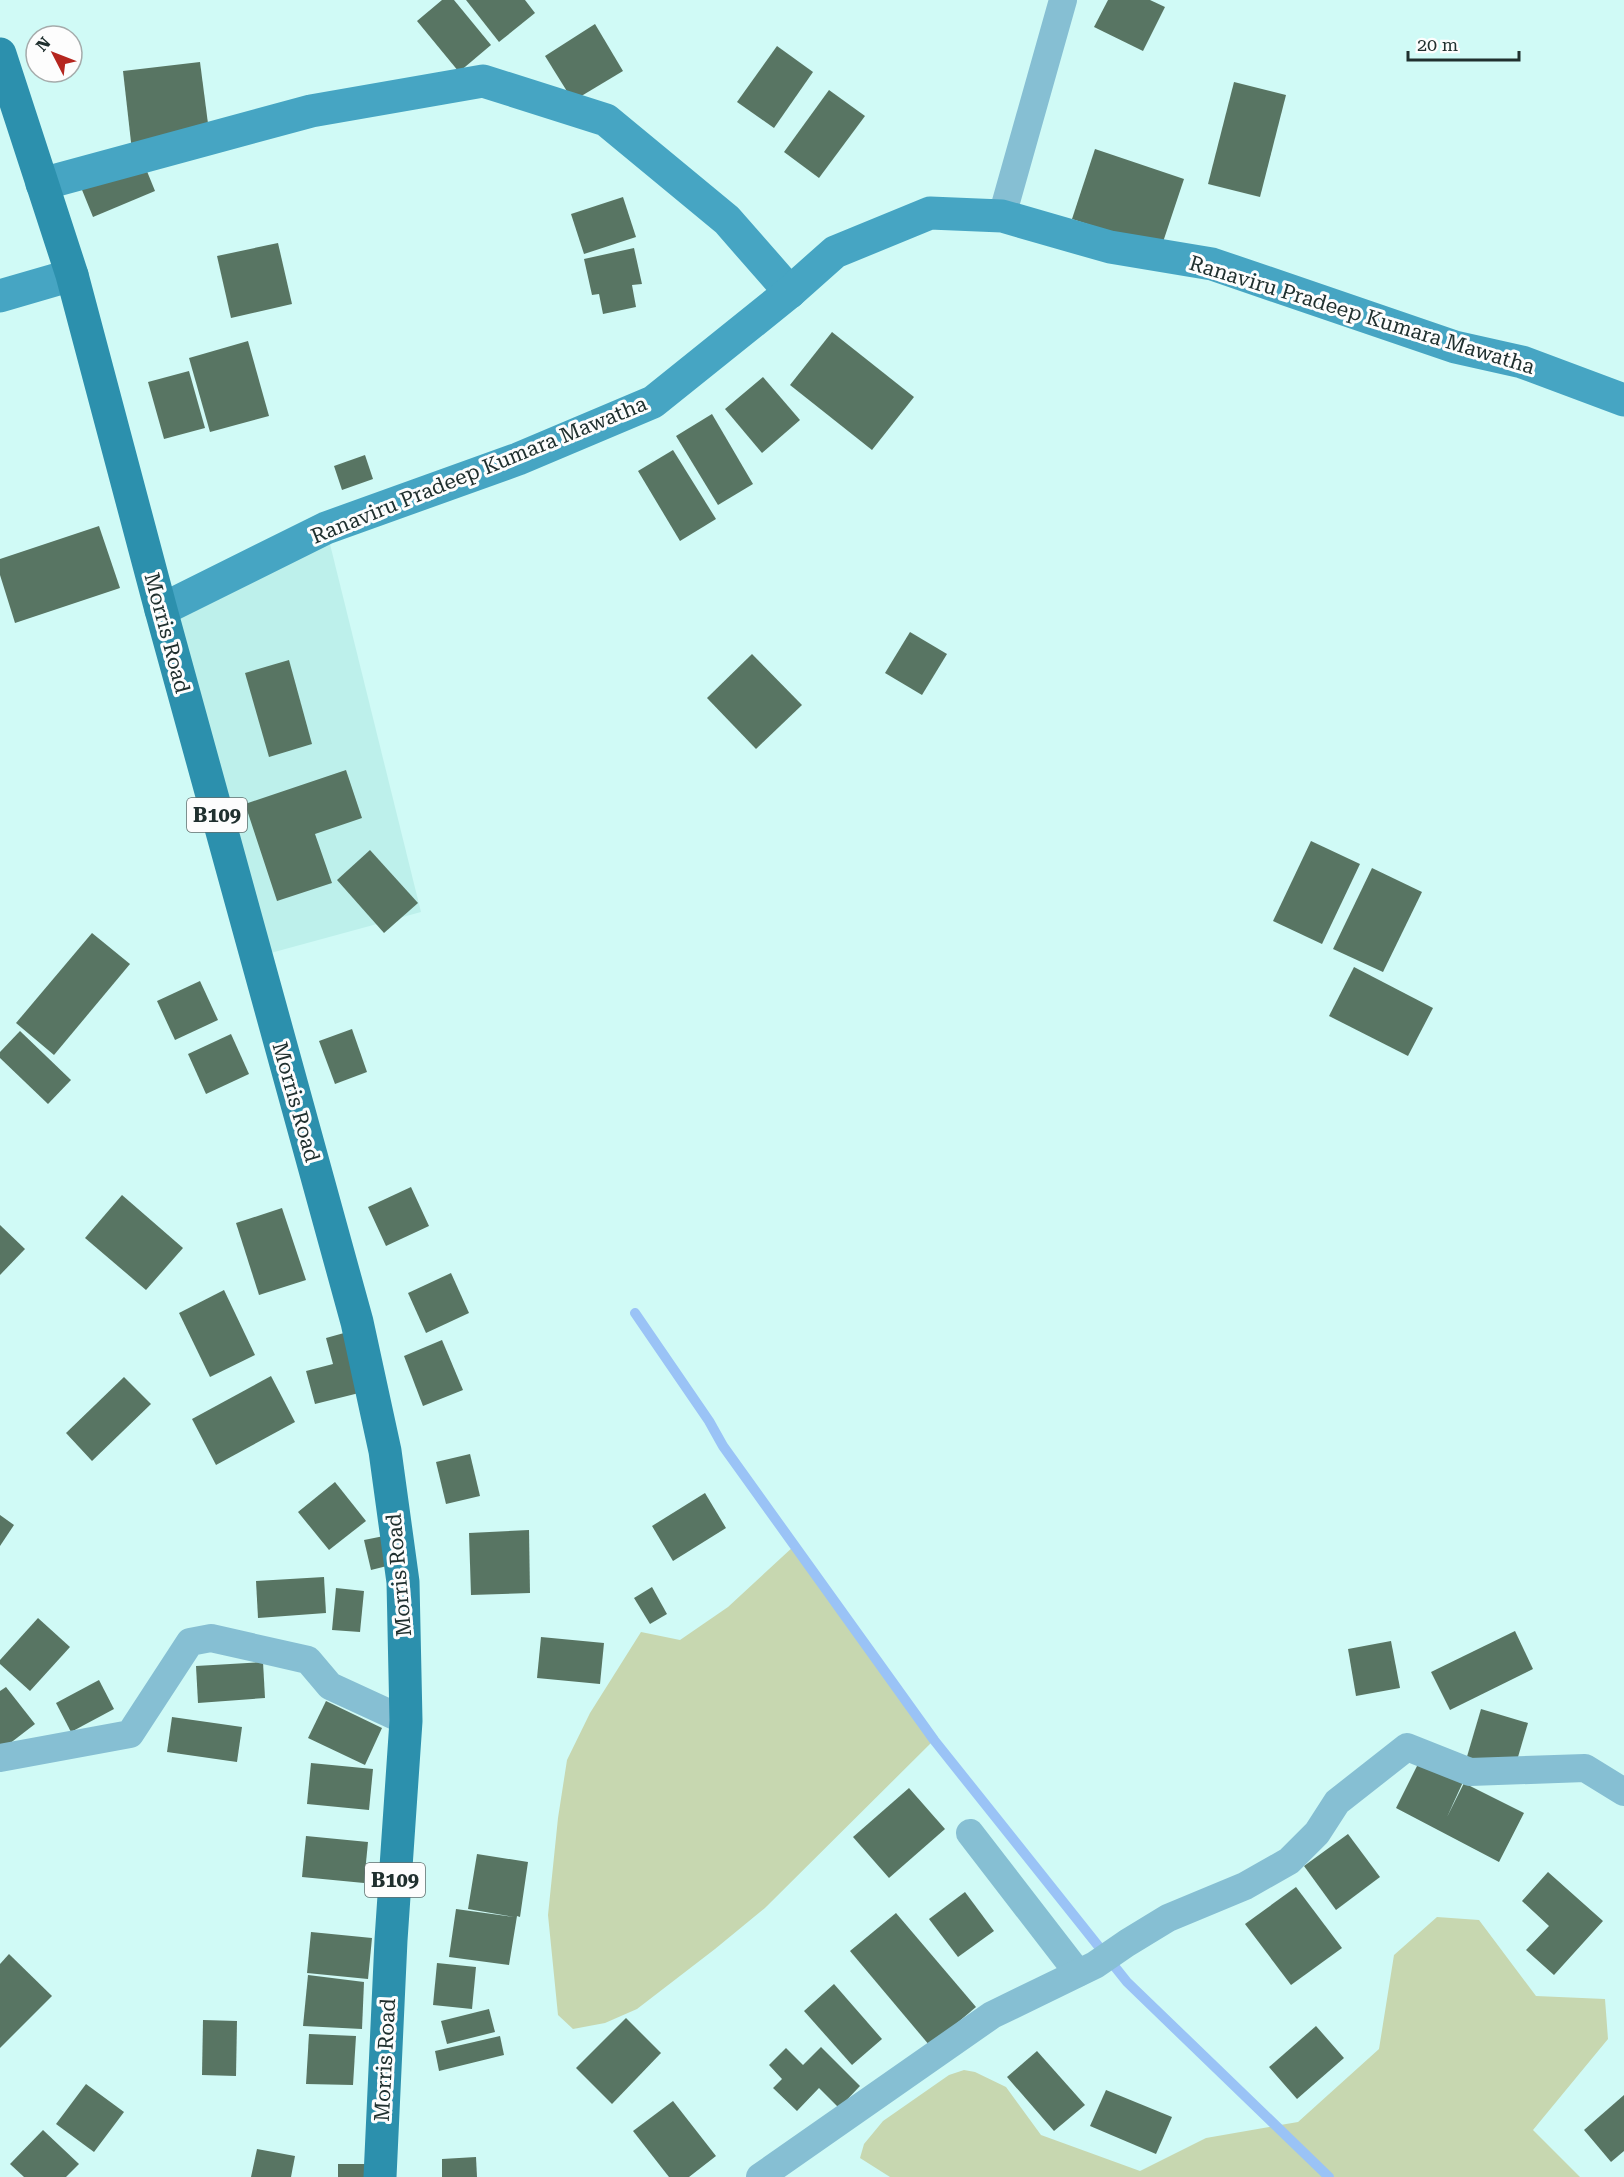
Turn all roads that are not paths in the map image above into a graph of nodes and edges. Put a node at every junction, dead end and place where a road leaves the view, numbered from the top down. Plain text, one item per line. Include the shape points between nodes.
1 (1063, 0) edge
2 (0, 54) edge
3 (42, 184) junction
4 (1002, 216) junction
5 (72, 275) junction
6 (790, 292) junction
7 (0, 296) edge
8 (1624, 400) edge
9 (161, 610) junction
10 (406, 1721) junction
11 (0, 1758) edge
12 (1624, 1792) edge
13 (970, 1833) dead end
14 (1086, 1969) junction
15 (380, 2177) edge
16 (760, 2177) edge

1 - 4 street
2 - 3 main road, Morris Road / B109
3 - 5 main road, Morris Road / B109
3 - 6 street via 311,111 483,81 606,120 727,220
4 - 6 street, Ranaviru Pradeep Kumara Mawatha via 930,213 835,252
4 - 8 street, Ranaviru Pradeep Kumara Mawatha via 1110,247 1212,264 1455,347 1522,362
5 - 7 street
5 - 9 main road, Morris Road / B109
6 - 9 street, Ranaviru Pradeep Kumara Mawatha via 653,402 518,459 326,528
9 - 10 main road, Morris Road / B109 via 365,1357 385,1451 403,1582
10 - 11 street via 330,1686 308,1660 211,1638 190,1642 130,1734
10 - 15 main road, Morris Road / B109
12 - 14 street via 1585,1768 1470,1772 1407,1747 1337,1802 1317,1833 1289,1860 1245,1886 1168,1918
13 - 14 street
14 - 16 street via 992,2015

